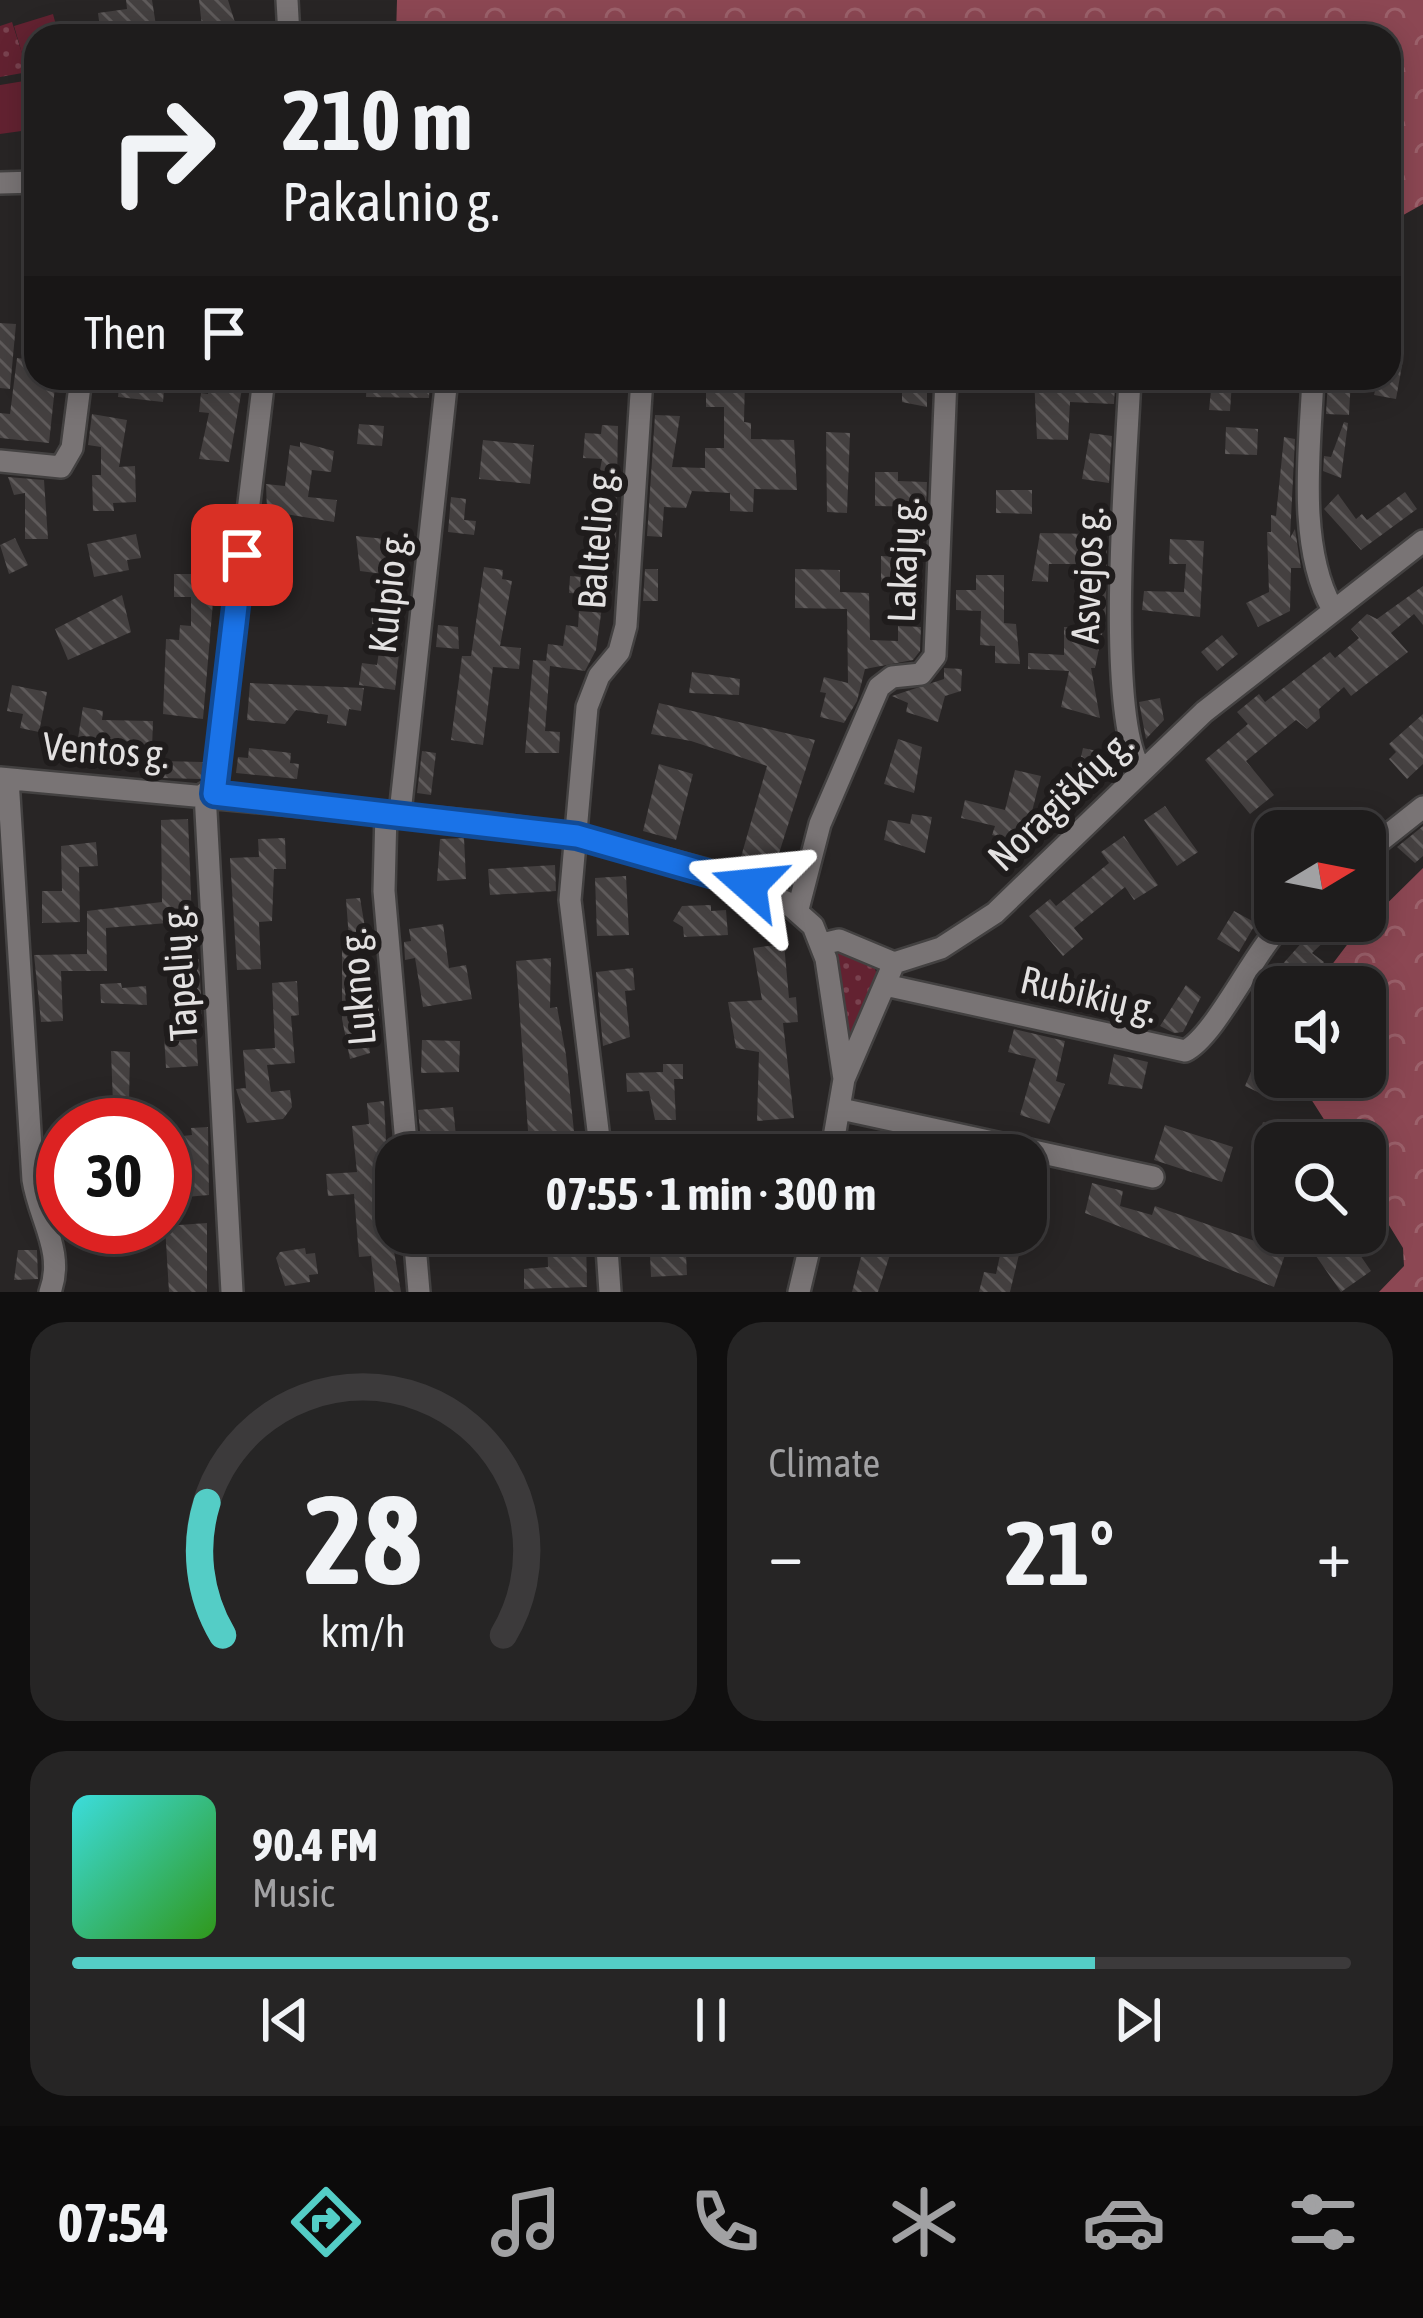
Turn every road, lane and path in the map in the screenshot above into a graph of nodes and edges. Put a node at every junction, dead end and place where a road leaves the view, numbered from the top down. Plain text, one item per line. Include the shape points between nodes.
1 (79, 390) edge
2 (262, 390) edge
3 (446, 390) edge
4 (641, 390) edge
5 (945, 390) edge
6 (1130, 390) edge
7 (1311, 390) edge
8 (0, 460) edge
9 (1423, 541) edge
10 (1332, 608) junction
11 (1142, 771) junction
12 (4, 779) edge
13 (210, 793) junction
14 (1423, 807) edge
15 (393, 813) junction
16 (577, 836) junction
17 (1386, 836) edge
18 (798, 909) junction
19 (1263, 942) edge
20 (822, 944) junction
21 (890, 974) junction
22 (844, 1079) junction
23 (841, 1109) junction
24 (405, 1134) edge
25 (598, 1134) edge
26 (835, 1134) edge
27 (1153, 1177) dead end
28 (416, 1254) edge
29 (607, 1254) edge
30 (807, 1254) edge
31 (50, 1292) edge
32 (232, 1292) edge
33 (419, 1292) edge
34 (610, 1292) edge
35 (799, 1292) edge

1 - 8 street via 72,448 61,467
2 - 13 street, Tapelių g.
3 - 15 street, Kulpio g.
4 - 16 street, Baltelio g. via 626,626 587,707
5 - 18 street, Lakajų g. via 934,656 921,674 879,687 820,824
6 - 11 street, Asvejos g. via 1119,664
7 - 10 street via 1307,478 1319,578
9 - 10 street, Noragiškių g.
10 - 11 street, Noragiškių g.
11 - 21 street, Noragiškių g. via 982,923
12 - 13 street, Ventos g.
12 - 31 street via 33,1180 54,1247
13 - 15 street, Ventos g.
13 - 32 street, Tapelių g.
14 - 17 street
15 - 16 street, Ventos g.
15 - 24 street, Lukno g. via 384,891
16 - 18 street, Ventos g. via 710,871
16 - 25 street, Baltelio g. via 570,900
18 - 20 street
19 - 21 street, Rubikių g. via 1185,1051
20 - 21 street via 839,940
20 - 22 street
21 - 22 street
22 - 23 street
23 - 26 street
23 - 27 street
28 - 33 street
29 - 34 street
30 - 35 street

